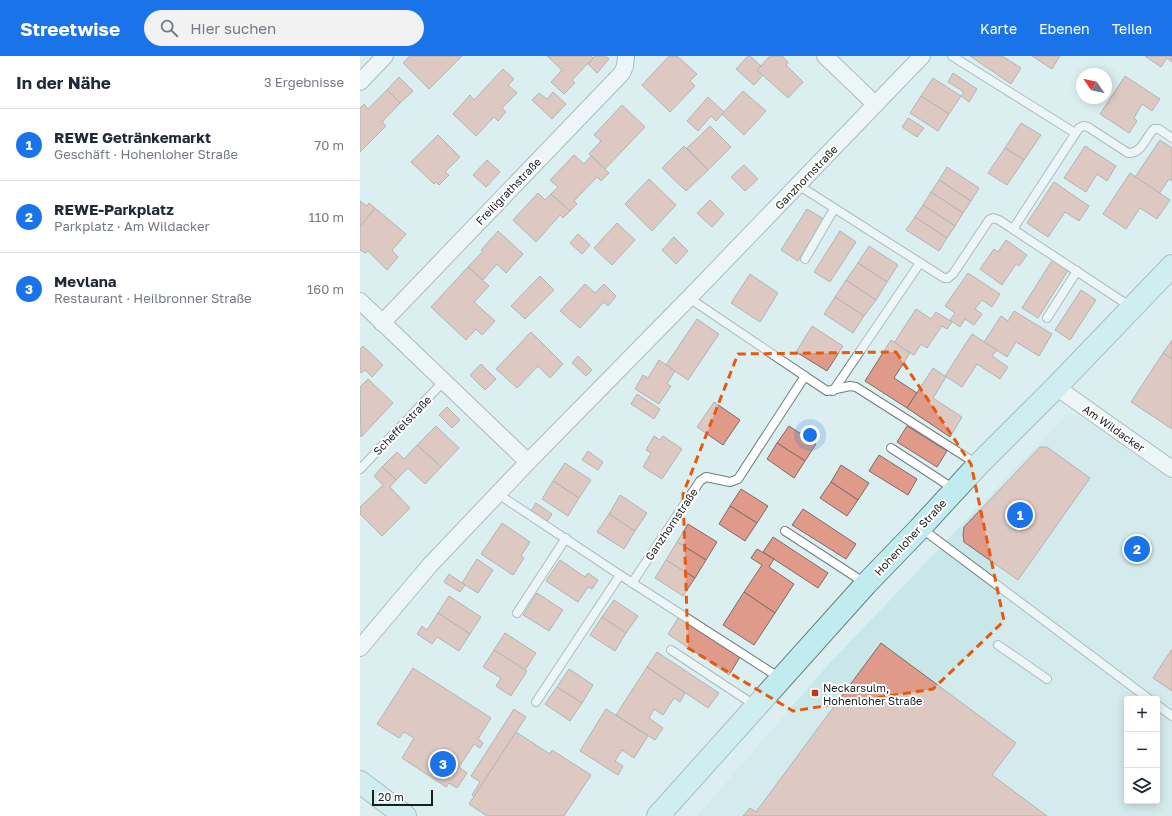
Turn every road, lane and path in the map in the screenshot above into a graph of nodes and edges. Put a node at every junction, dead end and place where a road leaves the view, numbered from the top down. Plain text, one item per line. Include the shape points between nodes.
1 (385, 56) edge
2 (626, 56) edge
3 (825, 56) edge
4 (922, 56) edge
5 (952, 56) edge
6 (360, 82) edge
7 (875, 104) junction
8 (1075, 133) junction
9 (1172, 138) edge
10 (798, 185) junction
11 (834, 209) junction
12 (1013, 229) junction
13 (805, 259) dead end
14 (920, 262) junction
15 (1172, 266) edge
16 (1077, 271) junction
17 (689, 298) junction
18 (360, 301) edge
19 (1133, 308) junction
20 (1047, 318) dead end
21 (382, 323) junction
22 (805, 376) junction
23 (444, 381) junction
24 (1056, 387) junction
25 (833, 391) junction
26 (891, 448) dead end
27 (528, 462) junction
28 (978, 465) junction
29 (1172, 468) edge
30 (360, 469) edge
31 (954, 490) junction
32 (498, 494) junction
33 (920, 528) junction
34 (785, 531) dead end
35 (566, 538) junction
36 (620, 575) junction
37 (632, 583) junction
38 (866, 584) junction
39 (517, 613) dead end
40 (998, 645) dead end
41 (360, 648) edge
42 (671, 650) dead end
43 (782, 679) junction
44 (1047, 680) dead end
45 (1145, 696) edge
46 (536, 702) dead end
47 (757, 706) junction
48 (1160, 707) edge
49 (1172, 716) edge
50 (360, 782) edge
51 (405, 816) edge
52 (658, 816) edge

1 - 6 street
2 - 21 street, Freiligrathstraße via 622,73
3 - 7 street
4 - 7 street, Ganzhornstraße
5 - 8 lane
7 - 10 street, Ganzhornstraße
8 - 9 lane via 1083,126 1088,127 1128,153 1138,150 1154,129 1159,129
8 - 12 lane
10 - 11 lane
10 - 17 street, Ganzhornstraße
11 - 13 lane
11 - 14 lane
12 - 14 lane via 999,220 989,220 948,278
12 - 16 lane
14 - 25 lane
15 - 19 street, Hohenloher Straße
16 - 19 lane
16 - 20 lane
17 - 22 lane
17 - 27 street, Ganzhornstraße
18 - 21 street
19 - 24 street, Hohenloher Straße
21 - 23 street
22 - 25 lane via 827,391
22 - 37 lane, Ganzhornstraße via 738,479 730,482 706,477 700,481
23 - 27 street
23 - 30 lane, Scheffelstraße
24 - 28 street, Hohenloher Straße
24 - 29 street, Am Wildacker
25 - 28 lane via 850,386 856,387
26 - 31 lane
27 - 32 street, Ganzhornstraße
28 - 31 street, Hohenloher Straße
31 - 33 street, Hohenloher Straße
32 - 35 lane
32 - 41 street, Ganzhornstraße via 430,565
33 - 38 street, Hohenloher Straße
33 - 45 lane
34 - 38 lane
35 - 36 lane
35 - 39 lane
36 - 37 lane
36 - 46 lane
37 - 43 lane
38 - 43 street, Hohenloher Straße
40 - 44 lane
42 - 47 lane
43 - 47 street, Hohenloher Straße
47 - 52 street, Hohenloher Straße
48 - 49 lane
50 - 51 street

